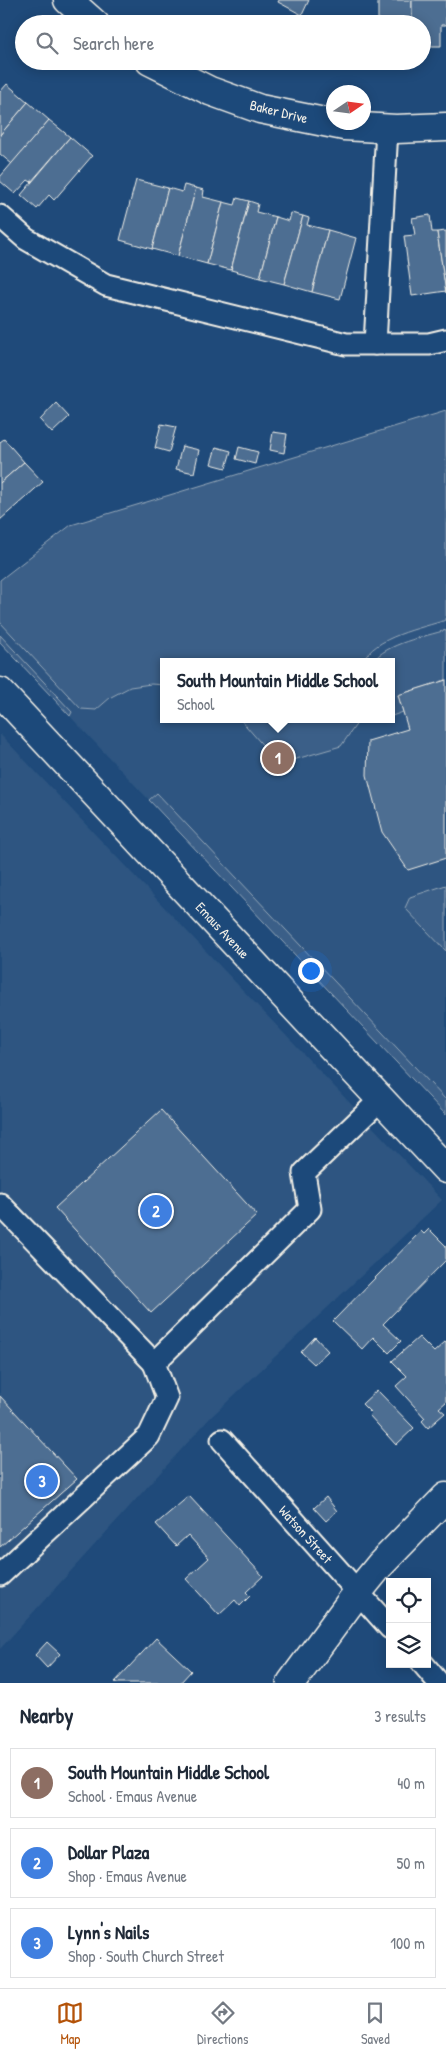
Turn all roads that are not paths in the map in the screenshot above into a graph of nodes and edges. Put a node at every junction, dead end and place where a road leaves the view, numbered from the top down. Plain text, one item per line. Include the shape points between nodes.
1 (68, 0) edge
2 (85, 15) edge
3 (168, 70) edge
4 (446, 126) edge
5 (387, 128) junction
6 (0, 216) edge
7 (446, 340) edge
8 (375, 344) junction
9 (0, 692) edge
10 (381, 1099) junction
11 (446, 1169) edge
12 (0, 1204) edge
13 (154, 1363) junction
14 (222, 1440) dead end
15 (446, 1497) edge
16 (0, 1575) edge
17 (358, 1592) junction
18 (386, 1624) edge
19 (427, 1668) edge
20 (290, 1683) edge
21 (440, 1683) edge

1 - 2 main road
3 - 5 main road, Baker Drive via 210,91 260,109 344,126
4 - 5 main road, Baker Drive
5 - 8 lane
6 - 8 lane via 26,239 106,285 346,344
7 - 8 lane via 429,344
9 - 10 main road, Emaus Avenue
10 - 11 main road, Emaus Avenue
10 - 13 lane via 304,1173 310,1208
12 - 13 lane
13 - 16 lane via 167,1398 149,1436
14 - 17 lane, Watson Street
15 - 17 main road
17 - 18 lane, Watson Street
17 - 20 main road
19 - 21 lane

